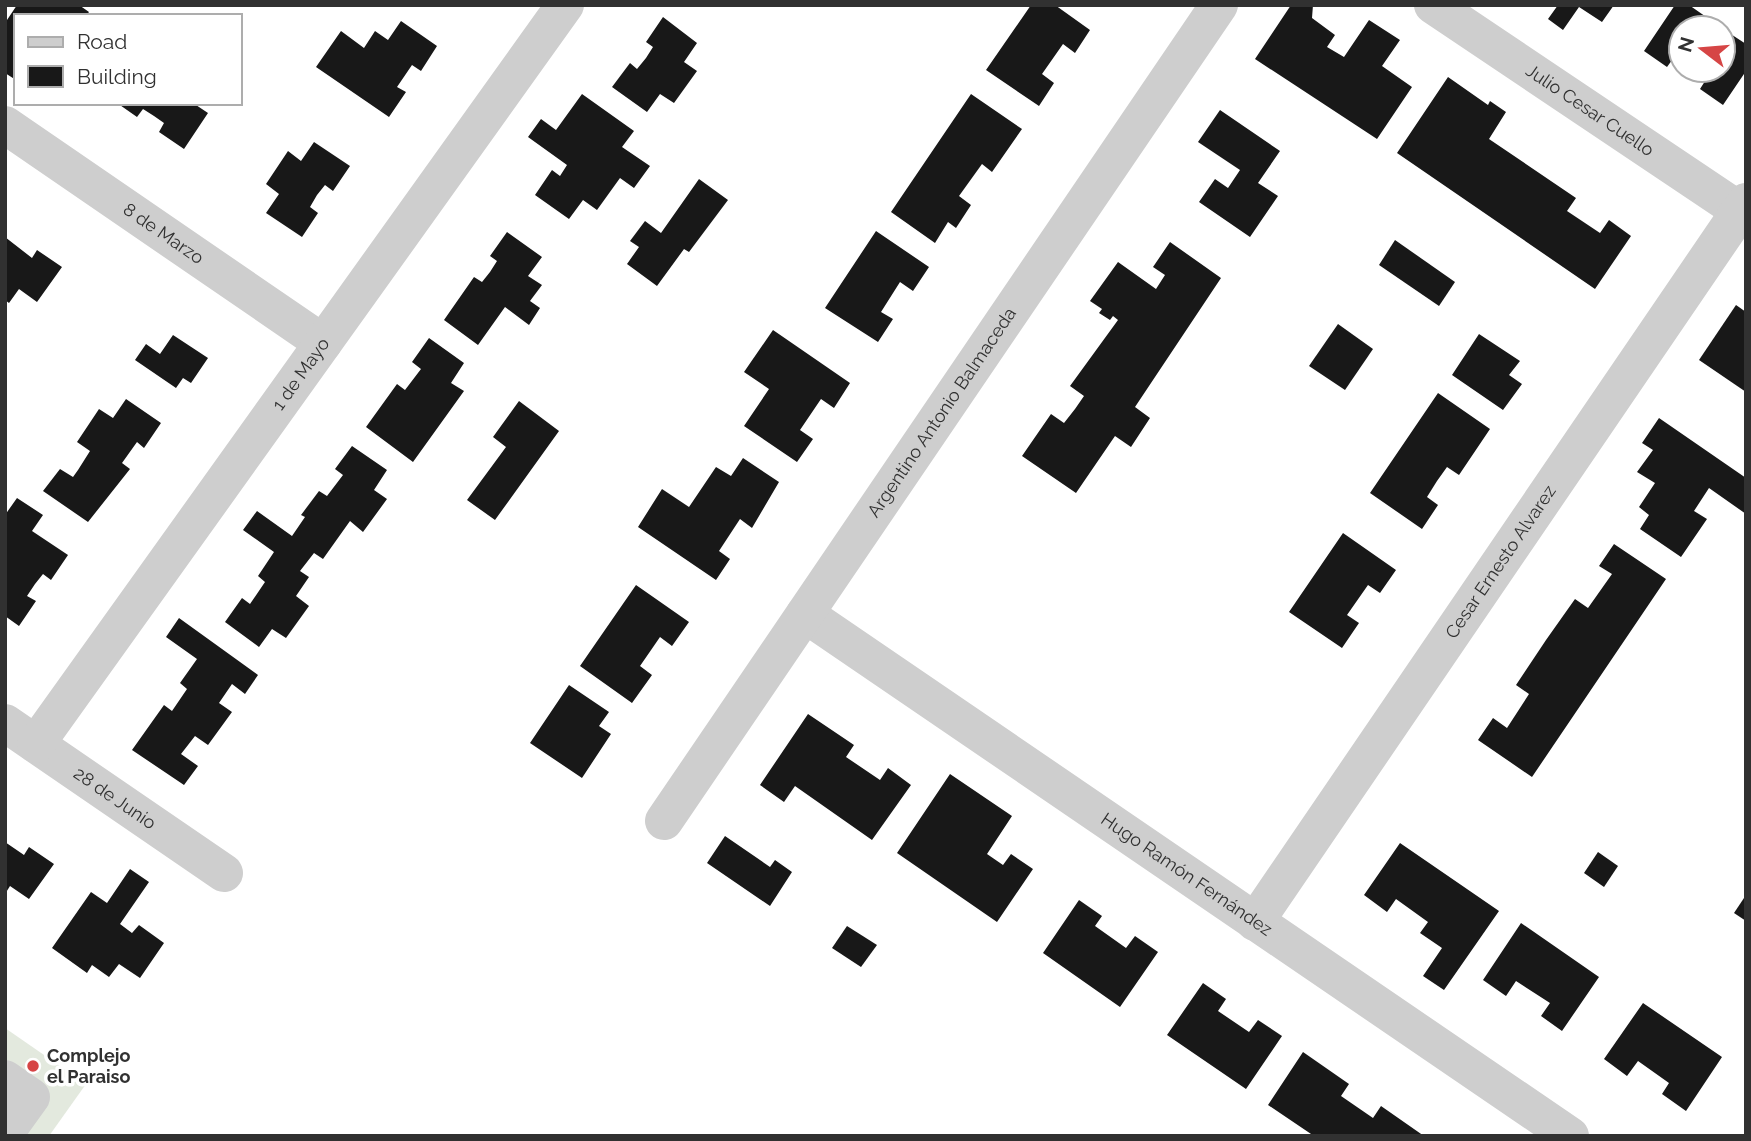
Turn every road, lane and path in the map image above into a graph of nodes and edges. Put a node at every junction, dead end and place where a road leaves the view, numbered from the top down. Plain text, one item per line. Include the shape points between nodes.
1 (565, 5) edge
2 (1219, 5) edge
3 (1433, 5) edge
4 (5, 125) edge
5 (1744, 209) edge
6 (323, 343) junction
7 (804, 614) junction
8 (21, 733) edge
9 (664, 821) dead end
10 (224, 873) dead end
11 (1255, 922) junction
12 (5, 1079) edge
13 (5, 1133) edge
14 (1570, 1136) edge

1 - 6 street, 1 de Mayo
2 - 7 street, Argentino Antonio Balmaceda
3 - 5 street, Julio Cesar Cuello
4 - 6 street, 8 de Marzo
5 - 11 street, Cesar Ernesto Alvarez
6 - 8 street, 1 de Mayo
7 - 9 street, Argentino Antonio Balmaceda
7 - 11 street, Hugo Ramón Fernández
8 - 10 street, 28 de Junio
11 - 14 street, Hugo Ramón Fernández
12 - 13 street via 32,1097

